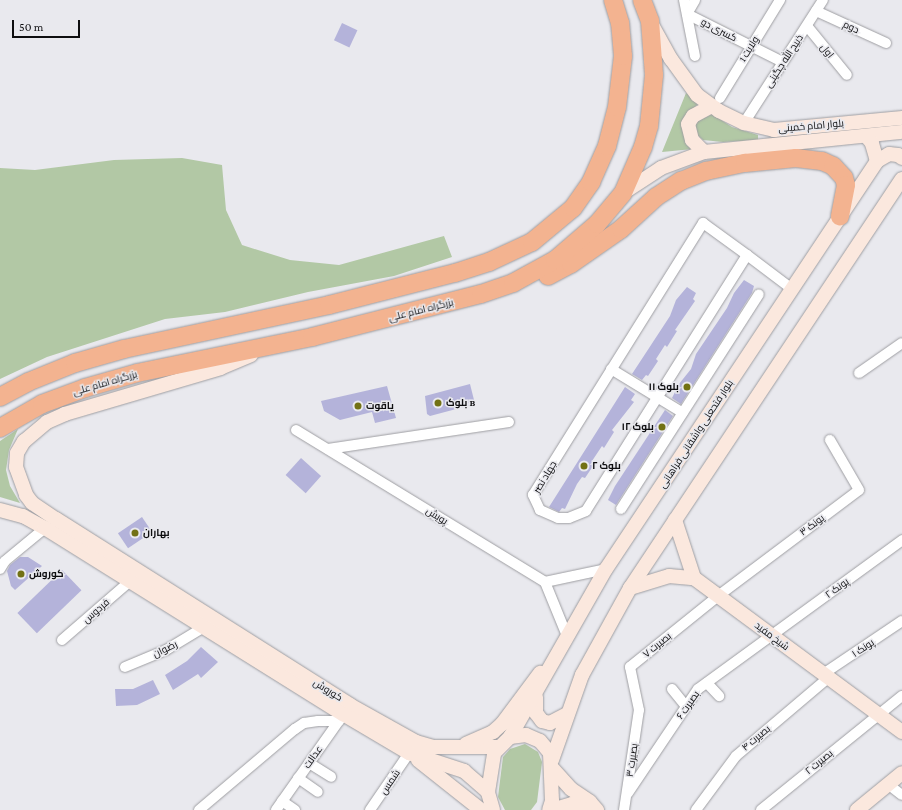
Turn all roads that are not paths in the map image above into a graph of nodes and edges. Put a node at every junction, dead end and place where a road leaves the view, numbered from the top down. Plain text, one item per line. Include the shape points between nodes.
1 (613, 0) edge
2 (642, 0) edge
3 (684, 0) edge
4 (695, 0) edge
5 (780, 0) edge
6 (823, 0) edge
7 (816, 11) junction
8 (687, 14) junction
9 (650, 21) junction
10 (807, 26) junction
11 (886, 43) dead end
12 (750, 46) junction
13 (695, 56) dead end
14 (783, 62) junction
15 (847, 75) dead end
16 (716, 102) junction
17 (902, 118) edge
18 (744, 123) junction
19 (902, 132) edge
20 (866, 136) junction
21 (704, 152) junction
22 (902, 158) edge
23 (877, 161) junction
24 (902, 179) edge
25 (623, 193) junction
26 (840, 216) junction
27 (747, 255) junction
28 (792, 289) junction
29 (481, 294) junction
30 (759, 294) dead end
31 (348, 300) junction
32 (308, 310) junction
33 (352, 327) junction
34 (312, 337) junction
35 (902, 343) edge
36 (275, 345) junction
37 (611, 369) junction
38 (859, 373) dead end
39 (0, 397) edge
40 (658, 397) junction
41 (683, 412) junction
42 (509, 422) dead end
43 (0, 428) edge
44 (296, 430) dead end
45 (830, 440) dead end
46 (328, 449) junction
47 (32, 503) junction
48 (621, 509) dead end
49 (0, 510) edge
50 (23, 516) junction
51 (675, 520) junction
52 (45, 528) junction
53 (902, 540) edge
54 (0, 569) edge
55 (606, 569) junction
56 (694, 578) junction
57 (129, 582) junction
58 (545, 582) junction
59 (630, 588) junction
60 (718, 596) junction
61 (902, 621) edge
62 (204, 628) junction
63 (771, 635) junction
64 (567, 636) junction
65 (62, 640) dead end
66 (558, 651) junction
67 (125, 667) dead end
68 (826, 676) junction
69 (707, 682) junction
70 (672, 689) dead end
71 (536, 696) junction
72 (719, 696) dead end
73 (902, 696) edge
74 (686, 706) junction
75 (639, 710) joint
76 (344, 713) junction
77 (567, 714) junction
78 (878, 714) junction
79 (902, 732) edge
80 (510, 737) junction
81 (453, 747) junction
82 (498, 747) junction
83 (409, 753) junction
84 (309, 763) junction
85 (552, 764) junction
86 (902, 773) edge
87 (331, 777) dead end
88 (298, 778) junction
89 (889, 784) junction
90 (318, 792) dead end
91 (488, 792) junction
92 (627, 795) junction
93 (902, 795) edge
94 (282, 801) junction
95 (374, 809) edge
96 (199, 810) edge
97 (276, 810) edge
98 (295, 810) edge
99 (489, 810) edge
100 (551, 810) edge
101 (585, 810) edge
102 (597, 810) edge
103 (624, 810) edge
104 (696, 810) edge
105 (761, 810) edge
106 (857, 810) edge

1 - 31 highway via 620,23 623,56 617,106 600,164 573,208 532,242 489,262
2 - 9 highway, بزرگراه امام علی
3 - 8 street
4 - 8 street
5 - 12 street, ولایت 1
6 - 7 street, ذبیح الله چگینی
7 - 10 street, ذبیح الله چگینی
7 - 11 street, دوم
8 - 12 street, کسری دو
8 - 13 street
9 - 16 main road, بلوار امام خمینی via 697,95
9 - 25 highway, بزرگراه امام علی via 654,75 649,126 636,167
10 - 14 street, ذبیح الله چگینی
10 - 15 street, اول
12 - 14 street, کسری دو
12 - 16 street, ولایت 1
14 - 18 street, ذبیح الله چگینی
16 - 18 main road, بلوار امام خمینی
16 - 21 main road via 693,116 688,124 692,140
17 - 18 main road, بلوار امام خمینی via 774,130
19 - 20 main road, بلوار امام خمینی
20 - 21 main road, بلوار امام خمینی
20 - 23 main road via 872,143
21 - 25 main road, بلوار امام خمینی via 661,168
22 - 23 main road via 889,154
23 - 26 main road, بلوار فتحعلی واشقانی فراهانی
24 - 51 main road
25 - 29 highway, بزرگراه امام علی via 597,224 555,260 513,283
26 - 28 main road, بلوار فتحعلی واشقانی فراهانی
26 - 29 highway via 846,193 844,178 833,166 822,161 796,158 744,163 706,171 681,181 656,197 621,230 571,264 523,288
27 - 28 street, جهاد نصر
27 - 37 street, جهاد نصر via 703,223
27 - 40 street, جهاد نصر
28 - 55 main road, بلوار فتحعلی واشقانی فراهانی
29 - 33 highway, بزرگراه امام علی
30 - 41 street
31 - 32 highway
31 - 33 highway via 341,309 341,315
32 - 34 highway via 316,322
32 - 39 highway via 124,349 75,363 28,382
33 - 34 highway, بزرگراه امام علی
34 - 36 highway, بزرگراه امام علی
35 - 38 street
36 - 43 highway, بزرگراه امام علی via 137,373 85,388 42,404
36 - 47 main road, کوروش via 221,368 65,414 47,422 24,441 17,453 19,481
37 - 40 street
37 - 40 street, جهاد نصر via 533,495 540,510 558,518 569,518 586,511
40 - 41 street
41 - 48 street
42 - 46 street
44 - 46 street, پویش
45 - 60 street, پونک ۳ via 859,490
46 - 58 street, پویش
47 - 50 main road via 22,504 20,512
47 - 76 main road, کوروش
49 - 50 main road, کوروش
50 - 52 main road, کوروش
51 - 56 main road
51 - 59 main road
52 - 54 street via 5,561
52 - 57 main road, کوروش
53 - 63 street, پونک ۲
55 - 58 street
55 - 64 main road, بلوار فتحعلی واشقانی فراهانی
56 - 59 main road via 669,576
56 - 60 main road, شیخ مفید
57 - 62 main road, کوروش
57 - 65 street, فردوس
58 - 64 street
59 - 77 main road via 582,675
60 - 63 main road, شیخ مفید
60 - 75 street, بصیرت ۷ via 630,667
61 - 68 street, پونک ۱
62 - 67 street, رضوان via 166,650
62 - 76 main road, کوروش
63 - 68 main road, شیخ مفید
63 - 69 street, بصیرت ۶
64 - 66 main road, بلوار فتحعلی واشقانی فراهانی
66 - 71 main road, بلوار فتحعلی واشقانی فراهانی
66 - 81 main road via 502,724 476,740
68 - 78 main road, شیخ مفید
68 - 104 street, بصیرت ۴ via 736,756
69 - 72 street
69 - 74 street, بصیرت ۶ via 698,689
70 - 74 street
71 - 77 main road via 536,713 542,721 550,723
71 - 80 main road, بلوار فتحعلی واشقانی فراهانی
73 - 78 street, بصیرت ۲
74 - 92 street, بصیرت ۶
75 - 92 street, بصیرت ۳
76 - 81 main road, کوروش via 416,742 433,747
76 - 83 main road, کوروش
76 - 84 street, عدالت
76 - 96 street via 295,728
77 - 85 main road
78 - 79 main road, شیخ مفید
78 - 105 street, بصیرت ۲
80 - 82 main road, بلوار فتحعلی واشقانی فراهانی
80 - 85 main road via 526,735 540,741 550,753
81 - 82 main road, کوروش
82 - 91 main road via 492,760
83 - 91 main road, کوروش via 464,771
83 - 95 street, شمس
83 - 99 main road
84 - 87 street
84 - 88 street, عدالت
85 - 100 main road
85 - 102 main road via 571,789
86 - 89 main road
88 - 90 street
88 - 94 street, عدالت
89 - 93 street
89 - 106 main road
91 - 99 main road
92 - 103 street, بصیرت ۳
94 - 97 street, عدالت
94 - 98 street
100 - 101 main road via 567,804 577,805

